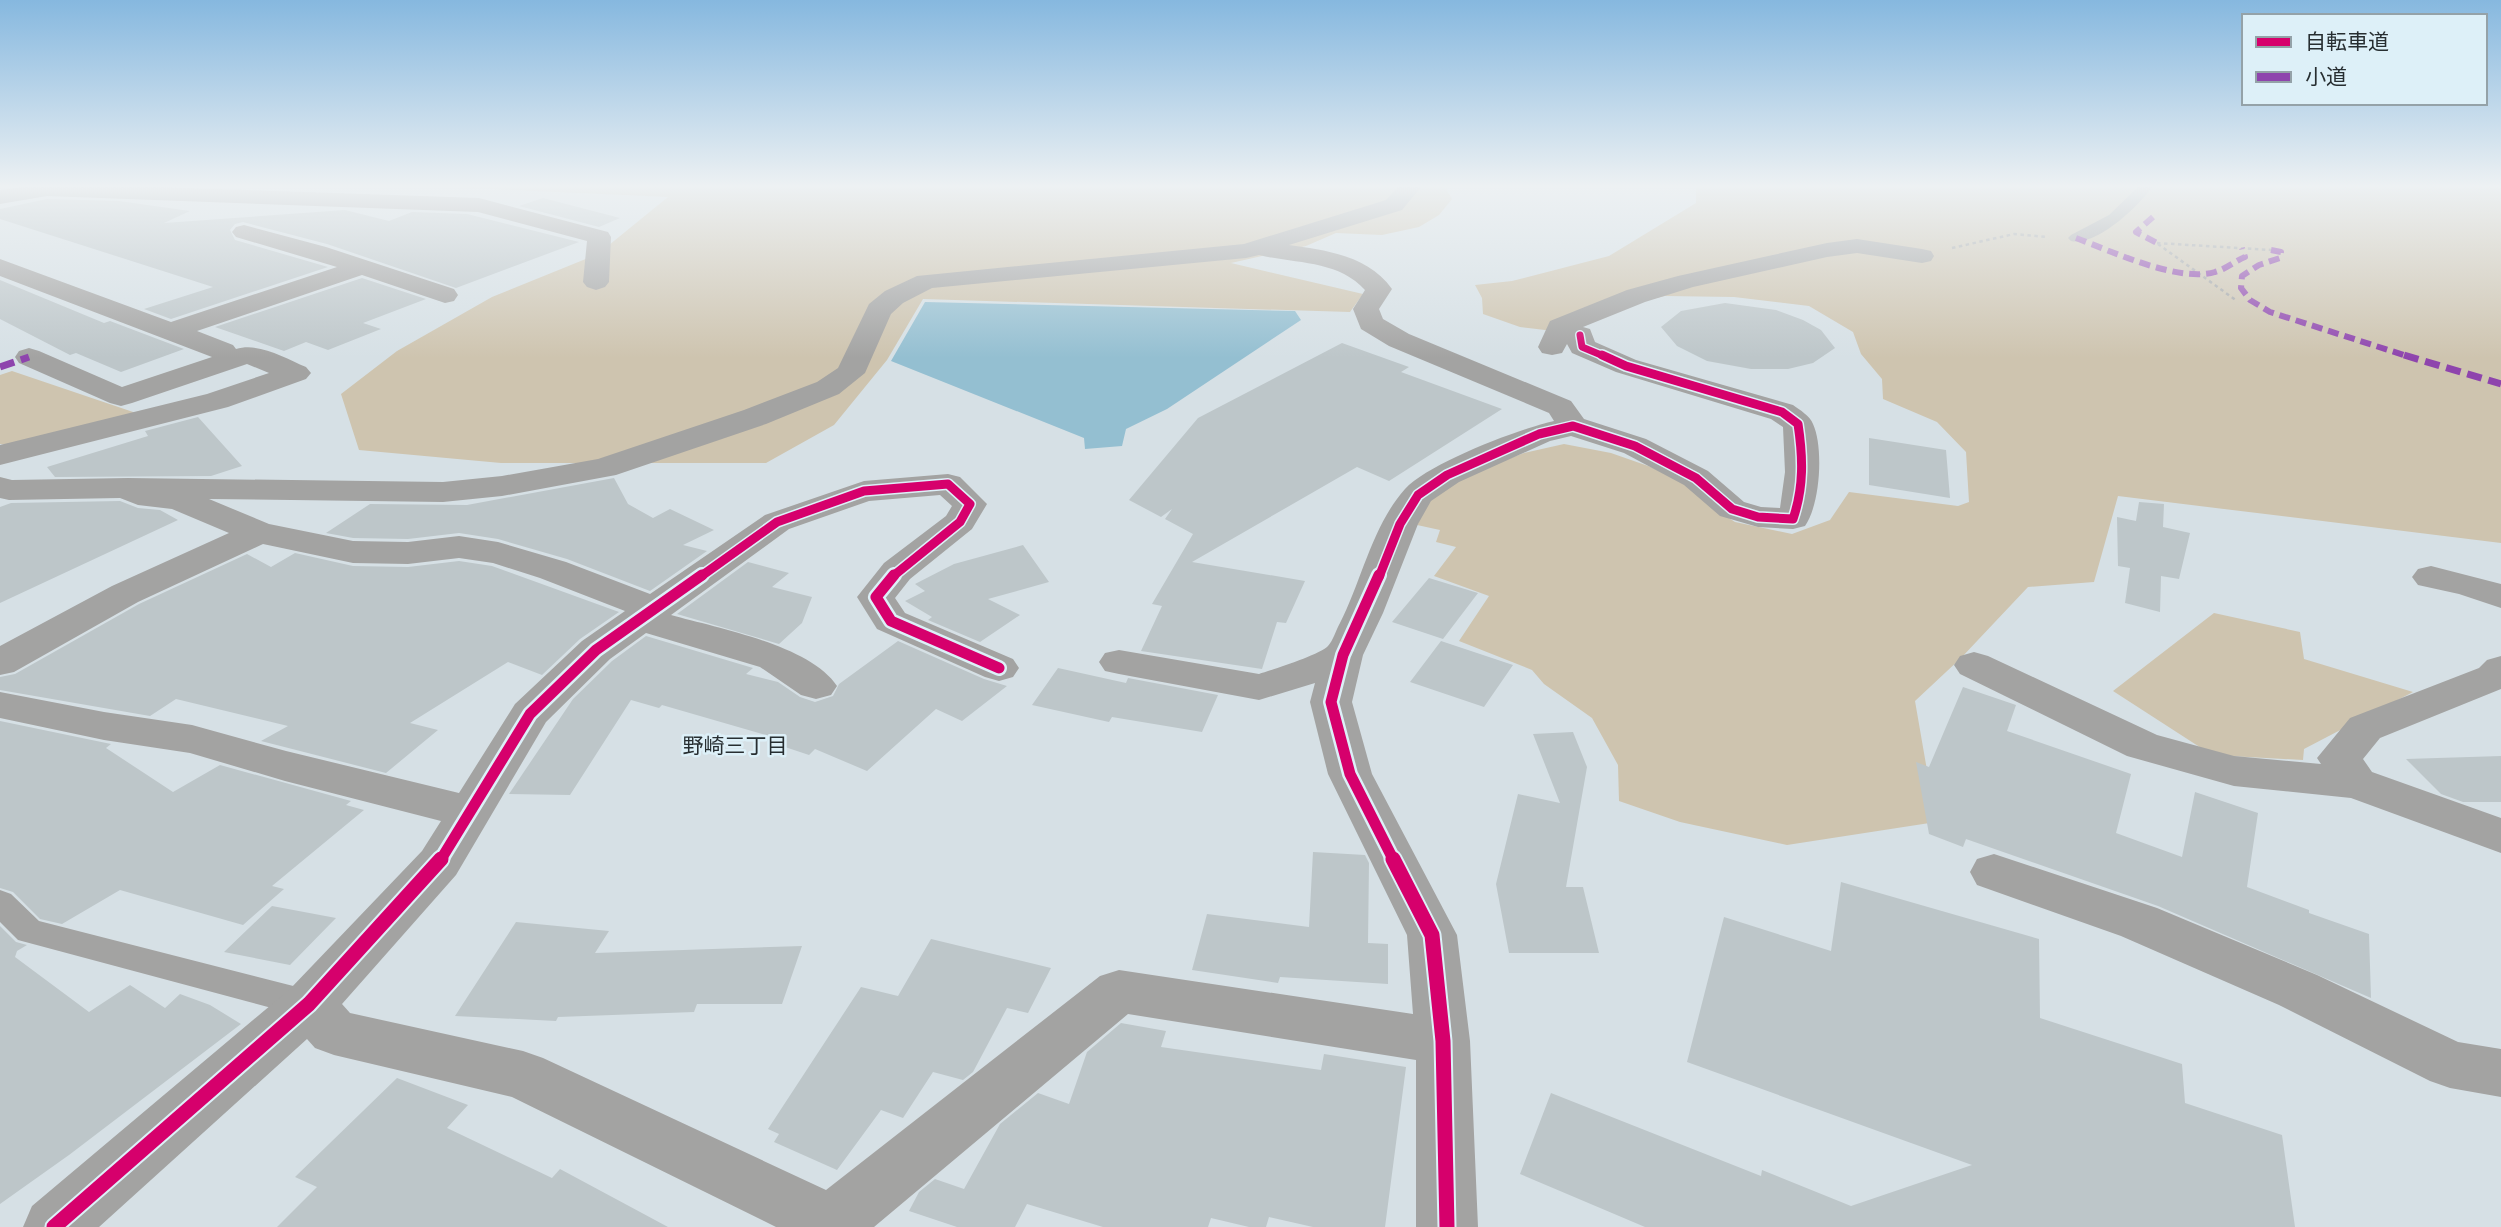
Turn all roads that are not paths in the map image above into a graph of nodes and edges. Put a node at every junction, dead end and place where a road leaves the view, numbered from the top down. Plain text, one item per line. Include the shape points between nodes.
1 (290, 244) edge
2 (599, 244) edge
3 (1271, 244) edge
4 (1259, 248) junction
5 (1923, 257) road end
6 (969, 258) dead end
7 (0, 267) edge
8 (362, 267) junction
9 (926, 281) junction
10 (596, 282) dead end
11 (445, 295) dead end
12 (174, 330) junction
13 (223, 351) dead end
14 (29, 357) dead end
15 (1565, 377) junction
16 (0, 455) edge
17 (0, 487) edge
18 (128, 488) junction
19 (259, 533) junction
20 (2431, 577) dead end
21 (2501, 597) edge
22 (645, 613) junction
23 (1343, 655) junction
24 (0, 663) edge
25 (1119, 663) dead end
26 (1973, 665) dead end
27 (999, 668) dead end
28 (2501, 669) edge
29 (817, 686) dead end
30 (0, 705) edge
31 (2356, 783) junction
32 (470, 812) junction
33 (2501, 836) edge
34 (1994, 872) dead end
35 (0, 902) edge
36 (309, 1004) junction
37 (1443, 1041) junction
38 (2501, 1073) edge
39 (836, 1225) edge
40 (54, 1227) edge
41 (1447, 1227) edge

1 - 8 street
2 - 10 street
3 - 4 street
4 - 9 street via 1208,257
4 - 15 street via 1339,262 1369,276 1379,289 1366,309 1371,323 1399,340
5 - 15 street via 1857,246 1827,250 1636,296 1560,327
6 - 9 street
7 - 12 street
8 - 11 street
8 - 12 street
9 - 18 street via 879,310 850,373 828,388 604,468 443,492
12 - 13 street
14 - 16 street via 121,397 248,354 296,373 217,401
15 - 15 street via 1582,347 1626,366 1782,412 1798,424 1802,454 1800,503 1793,519 1758,517 1731,509 1696,478 1635,446
15 - 23 street via 1539,434 1447,475 1418,495 1400,524
17 - 18 street
18 - 19 street via 138,495 179,499
19 - 22 street via 353,552 408,553 459,547 498,554 564,574
19 - 24 street via 125,594
20 - 21 street via 2469,584
22 - 27 street via 777,522 864,491 948,484 971,504 960,522 897,571 876,597 891,621
22 - 29 street via 774,658
22 - 32 street via 596,650 530,714
23 - 25 street via 1259,687
23 - 37 street via 1331,702 1350,774 1432,934
26 - 31 street via 2143,746 2234,771
28 - 31 street via 2493,677 2365,728 2339,758
30 - 32 street via 192,739
31 - 33 street
32 - 36 street via 439,863
34 - 38 street via 2139,922 2298,990 2450,1064
35 - 36 lane via 29,931
36 - 39 street via 334,1032 523,1075
36 - 40 street
37 - 39 street via 1119,991
37 - 41 street

